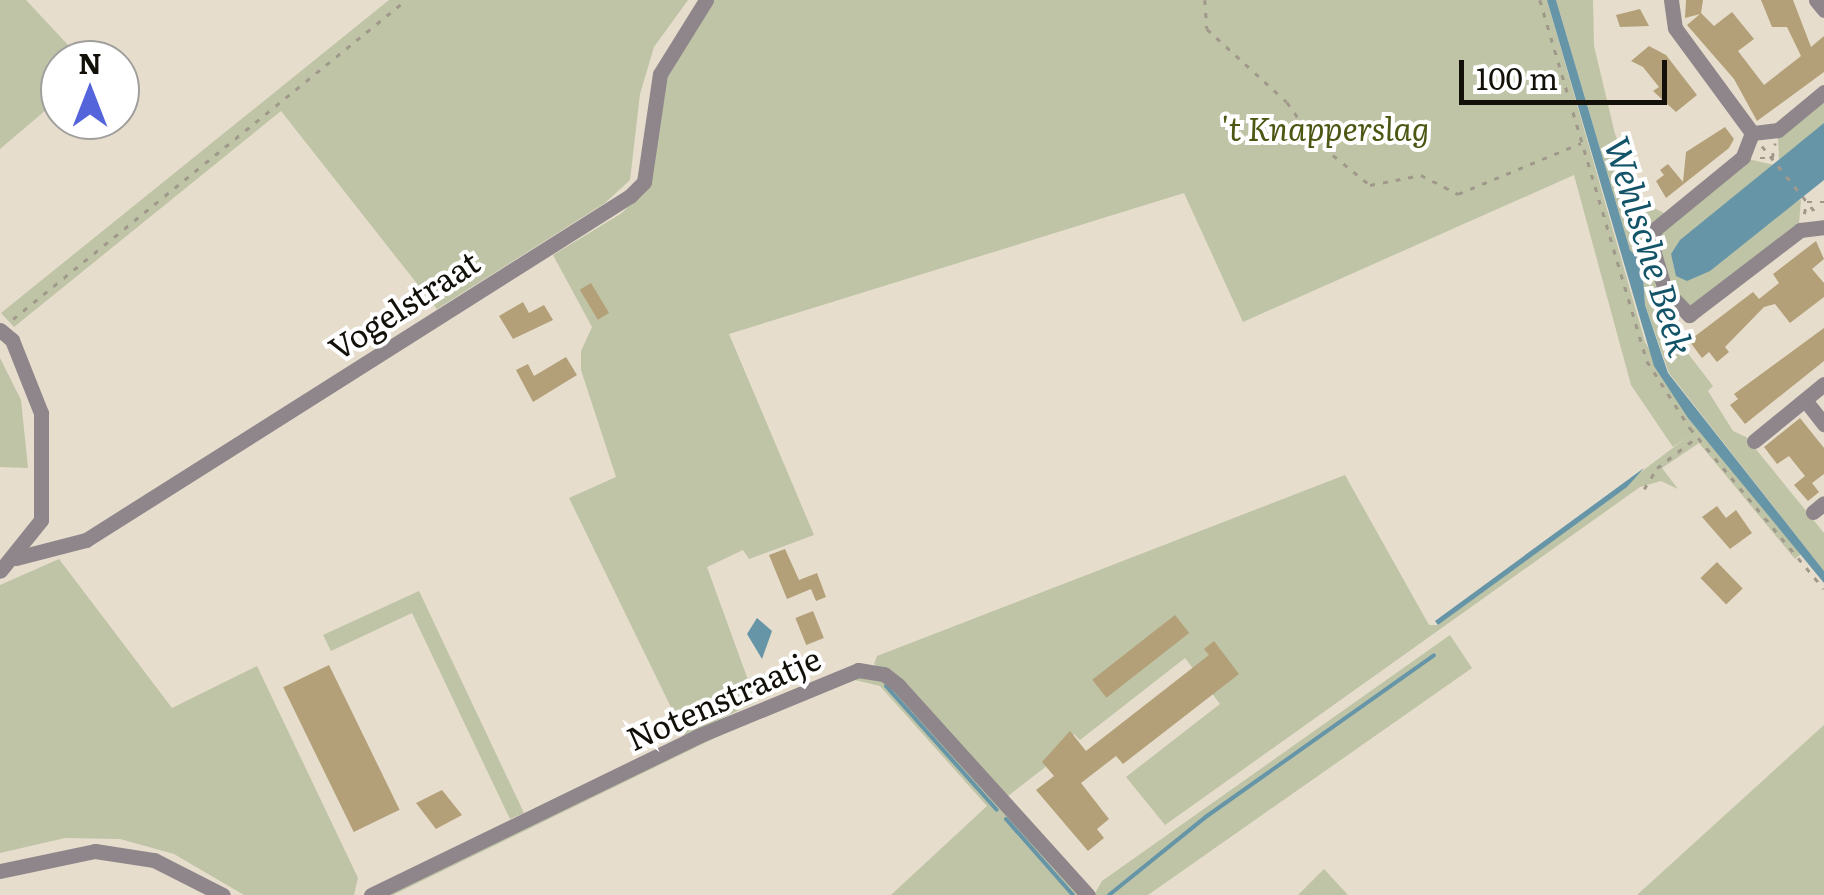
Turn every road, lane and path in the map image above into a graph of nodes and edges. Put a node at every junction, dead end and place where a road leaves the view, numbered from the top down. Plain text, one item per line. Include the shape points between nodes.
1 (406, 0) edge
2 (706, 0) edge
3 (1206, 0) edge
4 (1540, 0) edge
5 (1672, 0) edge
6 (1816, 0) edge
7 (1824, 10) edge
8 (1824, 92) edge
9 (1778, 130) junction
10 (1752, 132) junction
11 (1583, 143) junction
12 (1744, 157) junction
13 (1773, 160) dead end
14 (1806, 201) junction
15 (1824, 202) edge
16 (1824, 225) edge
17 (1800, 230) junction
18 (0, 330) edge
19 (1824, 384) edge
20 (1805, 400) junction
21 (1824, 424) edge
22 (1698, 437) junction
23 (1754, 441) dead end
24 (1644, 488) dead end
25 (16, 558) junction
26 (0, 571) edge
27 (1824, 589) edge
28 (0, 872) edge
29 (223, 895) edge
30 (371, 895) edge
31 (1088, 895) edge

1 - 18 path
2 - 25 street, Vogelstraat via 660,74 644,182 630,196 86,540
3 - 11 path via 1207,28 1287,102 1313,139 1370,184 1421,175 1458,194
4 - 11 path
5 - 10 street via 1675,28
6 - 7 street
8 - 9 street
9 - 10 street
9 - 12 path via 1772,158
10 - 12 street
11 - 22 path via 1648,361
12 - 17 street via 1652,233 1658,272 1675,306 1695,314
13 - 14 path
14 - 15 path
14 - 16 path
14 - 17 path
16 - 17 street
18 - 25 street via 12,340 41,413 41,520
19 - 20 street
20 - 21 street
20 - 23 street
22 - 24 path via 1657,468
22 - 27 path
25 - 26 street
28 - 29 street via 96,851 154,860
30 - 31 street, Notenstraatje via 698,736 858,670 898,684

